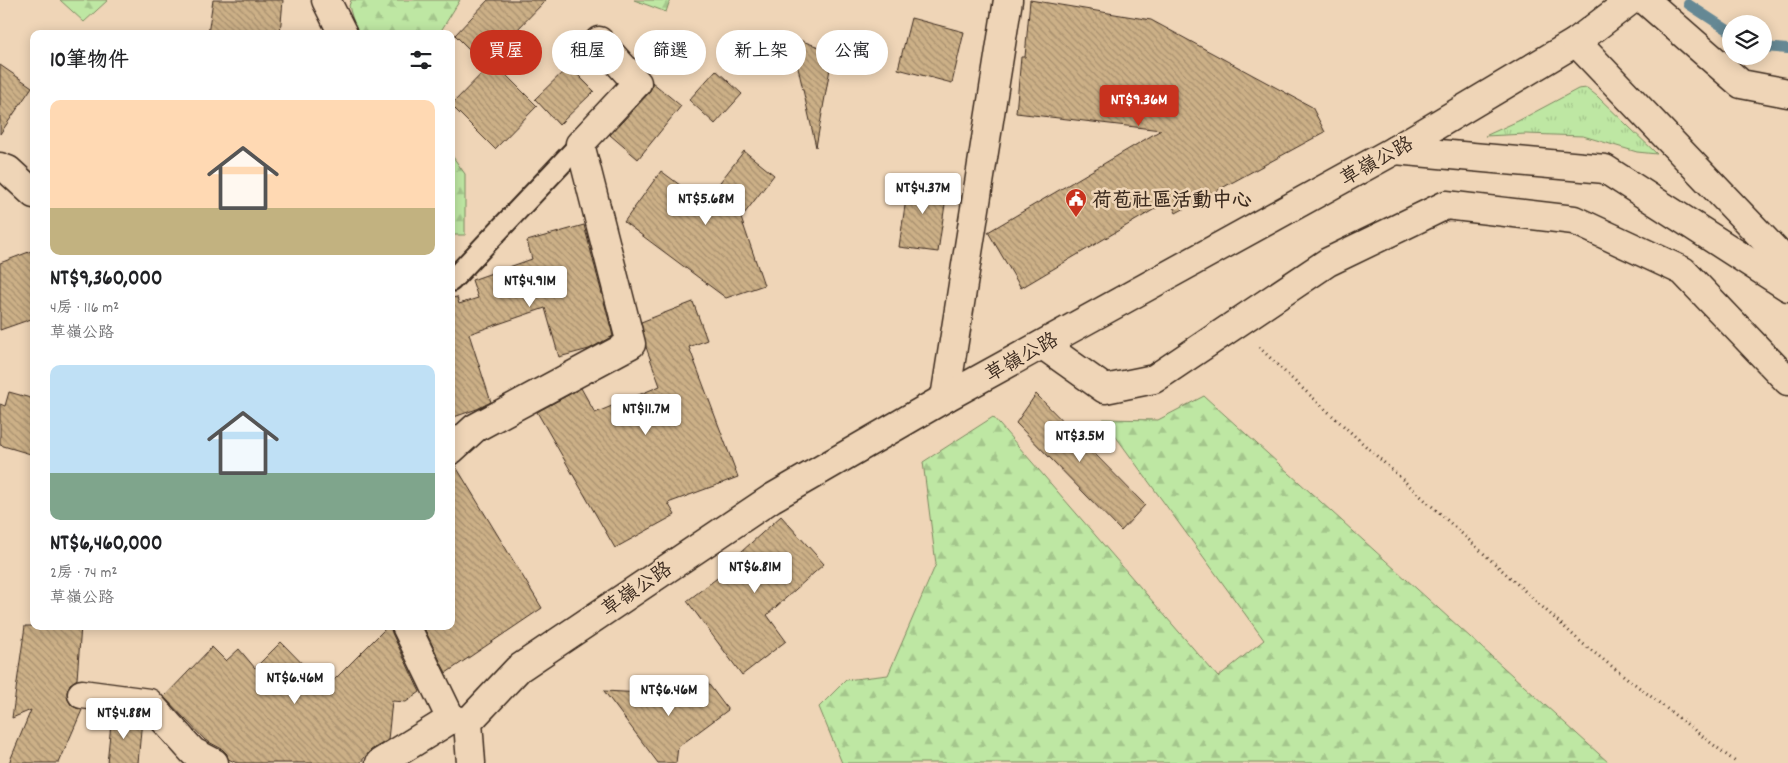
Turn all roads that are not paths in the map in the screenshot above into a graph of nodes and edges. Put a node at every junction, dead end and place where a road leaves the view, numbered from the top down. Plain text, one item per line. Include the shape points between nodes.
1 (326, 0) edge
2 (1008, 0) edge
3 (1632, 0) edge
4 (1645, 0) edge
5 (341, 30) edge
6 (1576, 42) junction
7 (624, 69) edge
8 (1788, 93) edge
9 (580, 144) junction
10 (1395, 150) junction
11 (0, 166) edge
12 (30, 190) edge
13 (1788, 264) edge
14 (455, 277) edge
15 (1788, 287) edge
16 (1043, 345) junction
17 (1788, 381) edge
18 (945, 398) junction
19 (455, 446) edge
20 (408, 630) edge
21 (82, 694) dead end
22 (459, 720) junction
23 (214, 763) edge
24 (380, 763) edge
25 (471, 763) edge

1 - 5 main road
2 - 18 main road
3 - 6 main road, 草嶺公路
4 - 8 main road via 1741,84
6 - 10 main road, 草嶺公路
6 - 13 main road
7 - 9 main road via 637,83
9 - 14 lane
9 - 19 main road via 632,344 475,428
10 - 15 main road via 1605,169
10 - 16 main road, 草嶺公路
11 - 12 main road
16 - 17 main road via 1105,389 1154,379 1328,262 1446,205 1574,220 1683,271
16 - 18 main road, 草嶺公路
18 - 22 main road, 草嶺公路 via 772,498 601,611 518,669
20 - 22 main road
21 - 23 main road via 148,702 193,752
22 - 24 main road, 草嶺公路
22 - 25 main road

